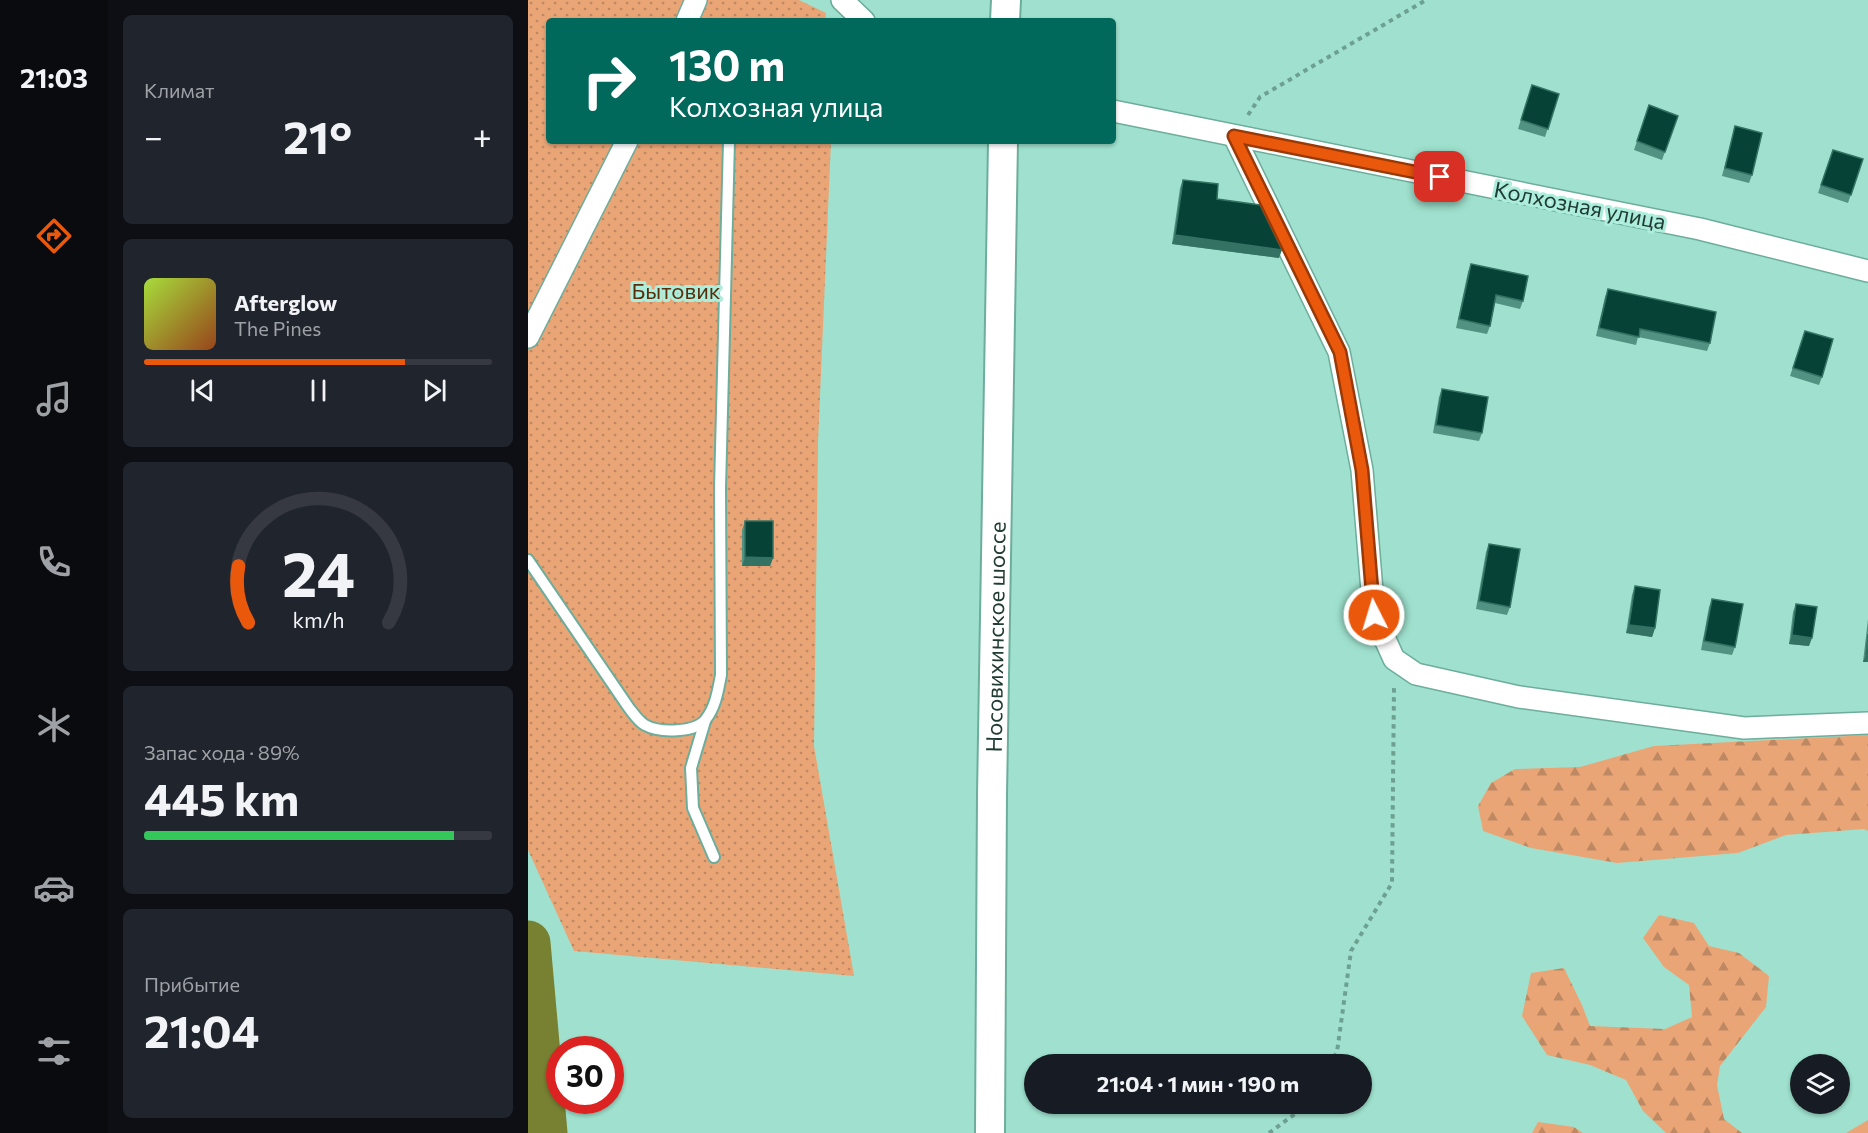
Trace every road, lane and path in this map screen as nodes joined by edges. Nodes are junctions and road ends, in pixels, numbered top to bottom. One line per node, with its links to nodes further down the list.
1 (842, 0): 4 (street)
2 (1006, 0): 5 (main road)
3 (1426, 0): 7 (path)
4 (861, 18)
5 (1005, 18)
6 (1116, 112): 7 (street, Колхозная улица)
7 (1234, 136): 11 (street, Колхозная улица); 14 (street)
8 (625, 144): 12 (street)
9 (729, 144): 15 (lane)
10 (1003, 144): 20 (main road, Носовихинское шоссе)
11 (1868, 270)
12 (528, 337)
13 (528, 560): 15 (lane)
14 (1394, 659): 16 (street); 18 (path)
15 (705, 721): 17 (lane)
16 (1868, 723)
17 (714, 857)
18 (1336, 1054)
19 (1295, 1114): 21 (path)
20 (990, 1133)
21 (1269, 1133)

